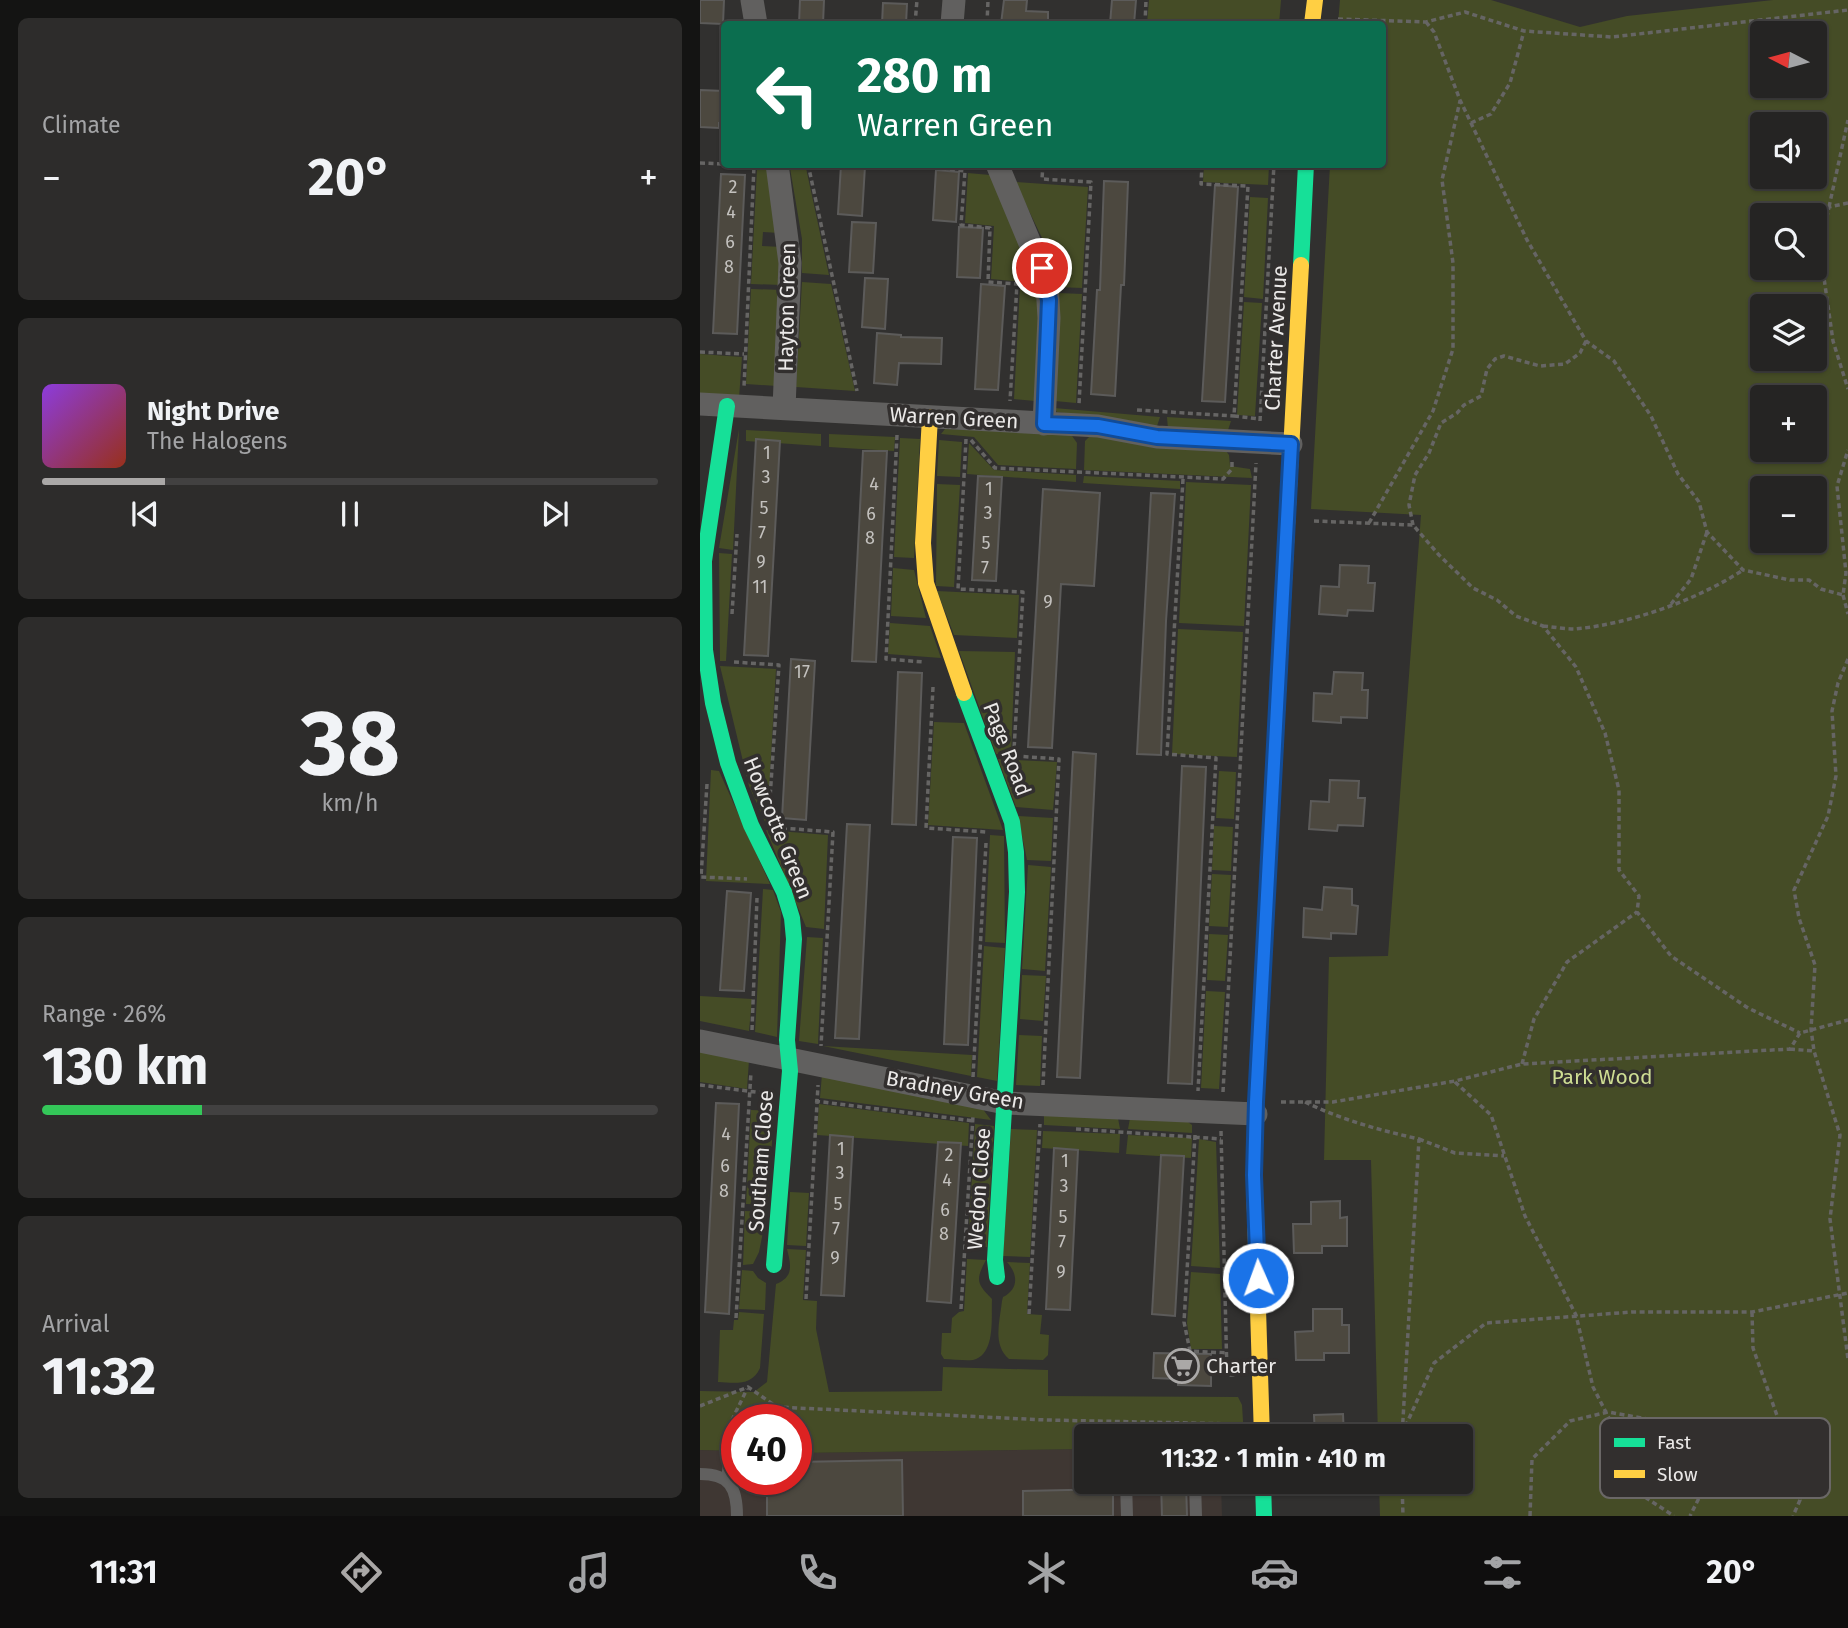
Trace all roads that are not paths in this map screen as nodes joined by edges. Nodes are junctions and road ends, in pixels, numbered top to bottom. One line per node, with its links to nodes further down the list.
1 (752, 0): 4 (street)
2 (954, 0): 5 (street)
3 (1315, 0): 6 (street)
4 (756, 21)
5 (952, 21)
6 (1312, 21)
7 (778, 168): 12 (street, Hayton Green)
8 (998, 168): 13 (street)
9 (1306, 168): 15 (street, Charter Avenue)
10 (700, 404): 11 (street, Warren Green)
11 (735, 406): 12 (street, Warren Green); 17 (street, Howcotte Green)
12 (784, 408): 14 (street, Warren Green)
13 (1044, 424): 14 (street, Warren Green); 15 (street, Warren Green)
14 (930, 427): 18 (street, Page Road)
15 (1291, 444): 19 (street, Charter Avenue)
16 (700, 1041): 17 (street, Bradney Green)
17 (788, 1050): 18 (street, Bradney Green); 20 (street, Southam Close)
18 (1005, 1103): 19 (street, Bradney Green); 21 (street, Wedon Close)
19 (1256, 1108): 22 (street, Charter Avenue)
20 (774, 1265)
21 (997, 1277)
22 (1262, 1424)
23 (700, 1474): 24 (lane)
24 (721, 1479)
25 (1126, 1494): 30 (lane)
26 (1195, 1494): 31 (lane)
27 (1263, 1494): 32 (street)
28 (735, 1495): 29 (lane)
29 (737, 1516)
30 (1127, 1516)
31 (1196, 1516)
32 (1264, 1516)

